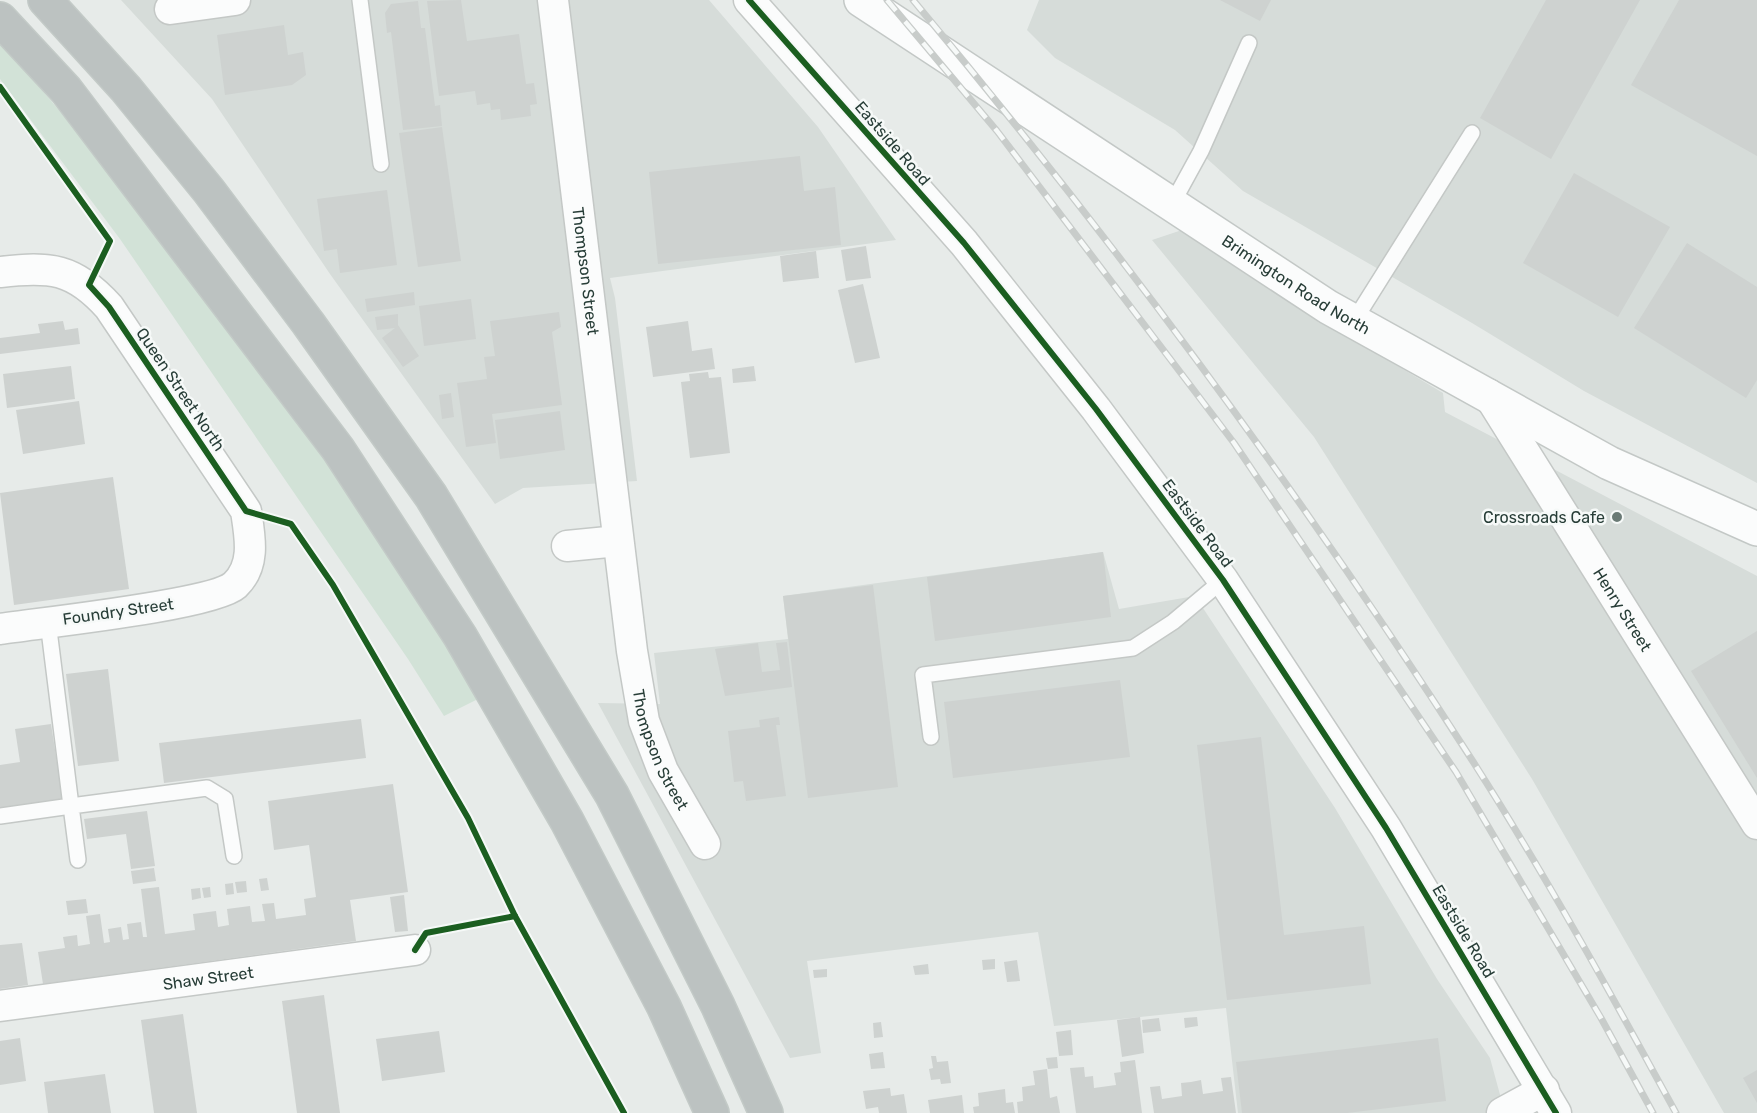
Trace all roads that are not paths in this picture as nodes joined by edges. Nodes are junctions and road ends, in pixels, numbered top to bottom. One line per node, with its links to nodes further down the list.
1 (45, 0): 34 (highway)
2 (235, 0): 7 (street)
3 (360, 0): 11 (lane)
4 (553, 0): 17 (street, Thompson Street)
5 (749, 0): 19 (street, Eastside Road)
6 (861, 0): 12 (main road, Brimington Road North)
7 (170, 9)
8 (0, 19): 33 (highway)
9 (1250, 43): 12 (lane)
10 (1472, 133): 14 (lane)
11 (381, 164)
12 (1172, 204): 14 (main road, Brimington Road North)
13 (0, 272): 20 (street, Queen Street North)
14 (1354, 321): 15 (main road, Brimington Road North)
15 (1488, 394): 16 (main road, Brimington Road North); 26 (street, Henry Street)
16 (1757, 528)
17 (618, 541): 18 (street); 27 (street, Thompson Street)
18 (567, 546)
19 (1223, 580): 23 (lane); 32 (street, Eastside Road)
20 (234, 586): 21 (street, Foundry Street)
21 (48, 622): 22 (street, Foundry Street); 24 (lane)
22 (0, 629)
23 (931, 737)
24 (71, 806): 25 (lane); 28 (lane); 29 (lane)
25 (0, 816)
26 (1757, 824)
27 (705, 844)
28 (234, 856)
29 (78, 860)
30 (415, 950): 31 (street, Shaw Street)
31 (0, 1006)
32 (1550, 1102): 35 (street)
33 (712, 1113)
34 (766, 1113)
35 (1502, 1113)

